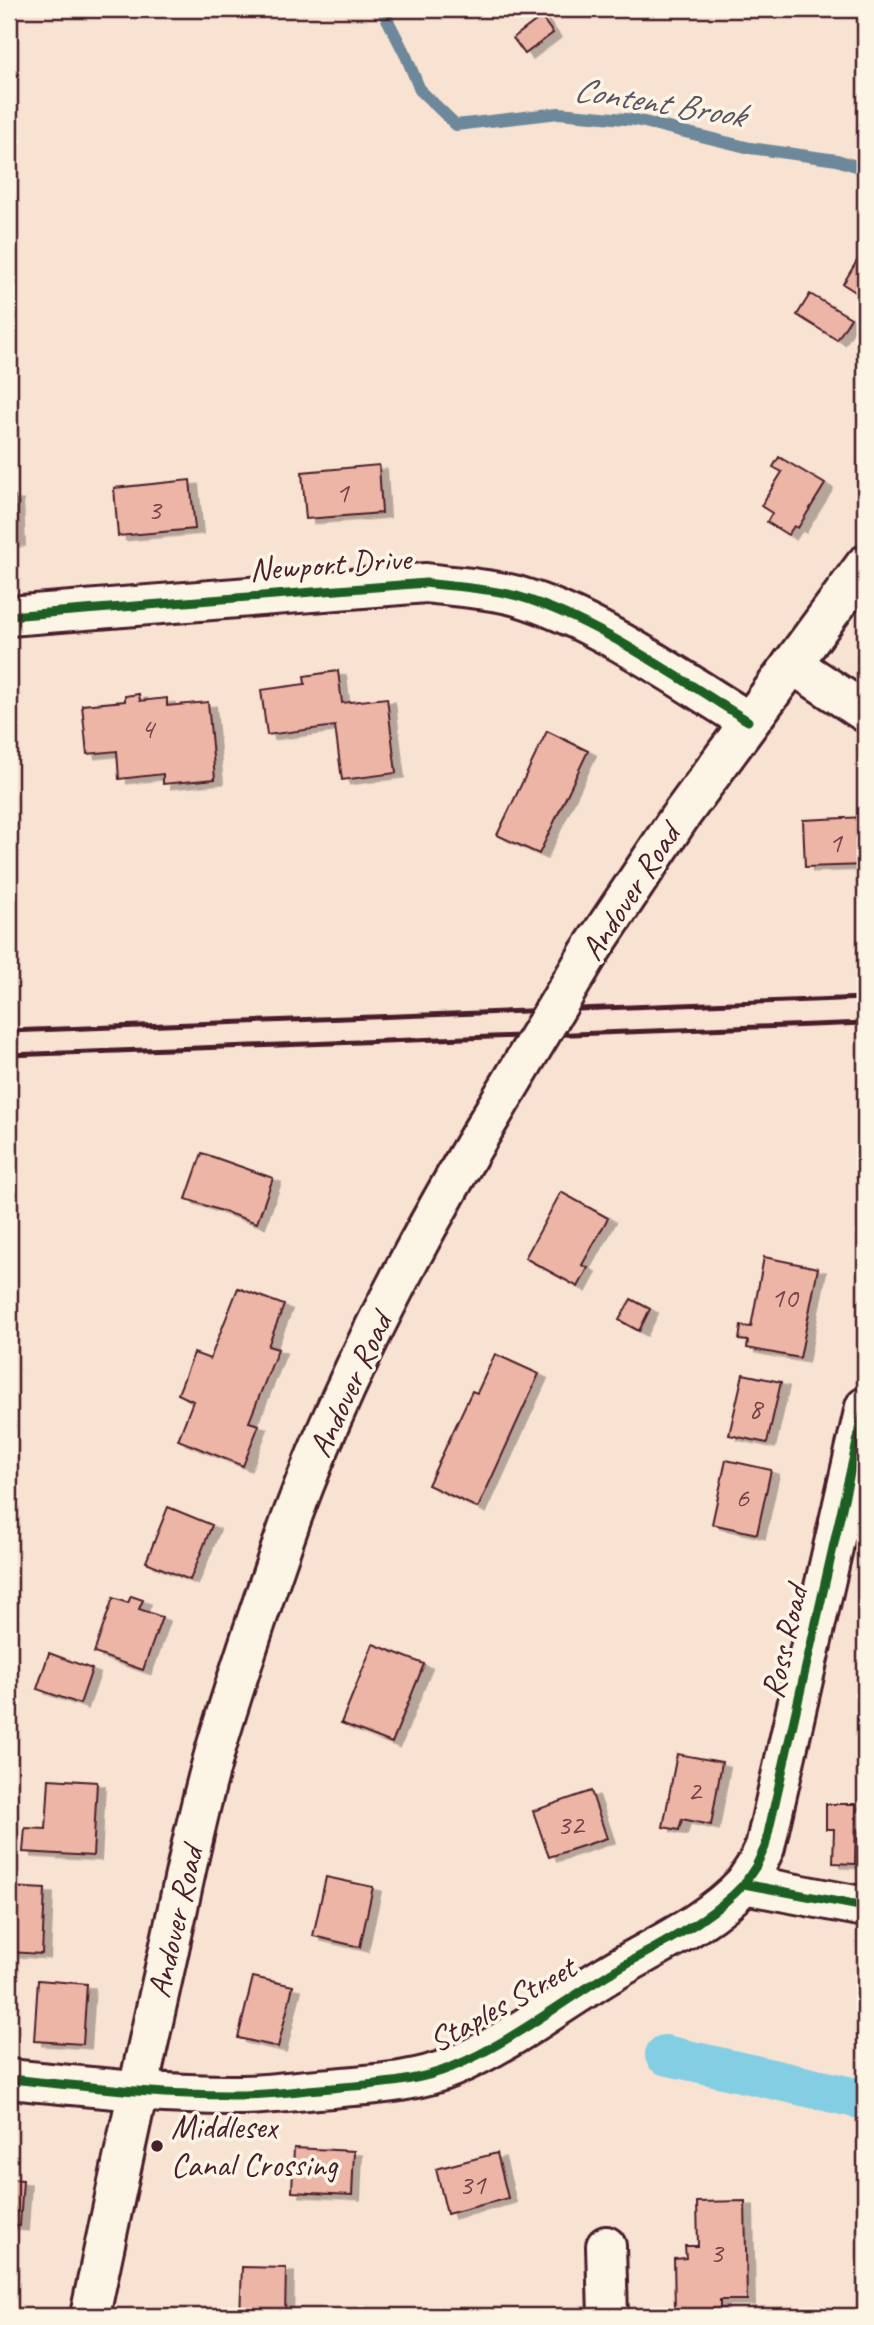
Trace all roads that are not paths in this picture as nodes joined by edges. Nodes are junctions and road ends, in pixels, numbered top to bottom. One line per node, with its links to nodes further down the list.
1 (865, 565): 3 (street, Andover Road)
2 (9, 617): 5 (street, Newport Drive)
3 (792, 664): 4 (street); 5 (street, Andover Road)
4 (865, 712)
5 (748, 722): 10 (street, Andover Road, bridge)
6 (865, 1407): 7 (street, Ross Road)
7 (744, 1884): 8 (street); 10 (street, Staples Street)
8 (865, 1907)
9 (9, 2079): 10 (street, Staples Street)
10 (136, 2091): 12 (street, Andover Road)
11 (606, 2246): 13 (street)
12 (90, 2316)
13 (608, 2316)

